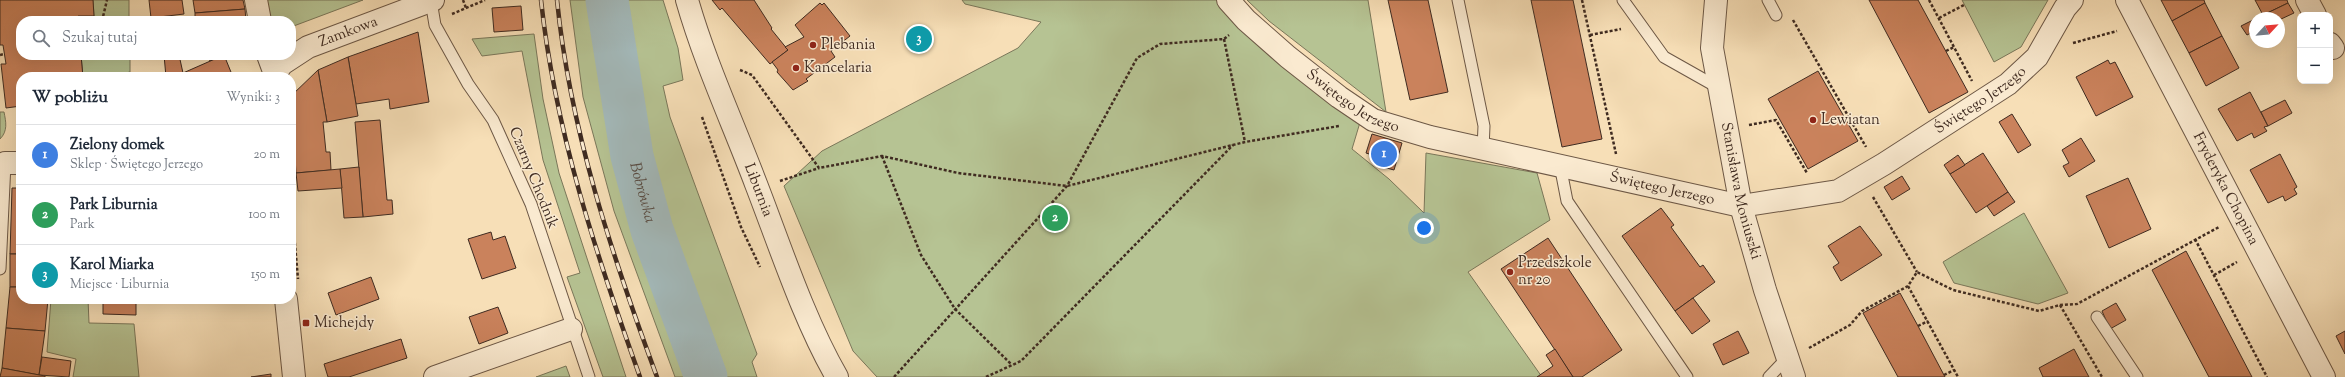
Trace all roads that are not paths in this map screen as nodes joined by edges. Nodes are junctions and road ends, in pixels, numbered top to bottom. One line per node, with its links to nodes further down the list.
1 (256, 0): 14 (street)
2 (432, 0): 15 (street, Zamkowa); 26 (lane, Czarny Chodnik)
3 (687, 0): 31 (street, Liburnia)
4 (1228, 0): 19 (street, Świętego Jerzego)
5 (1458, 0): 19 (lane)
6 (1623, 0): 18 (lane)
7 (1716, 0): 18 (street, Stanisława Moniuszki)
8 (1768, 0): 13 (lane)
9 (2072, 0): 22 (street, Świętego Jerzego)
10 (2127, 0): 35 (street, Fryderyka Chopina)
11 (2307, 0): 12 (street)
12 (2313, 12)
13 (1776, 15)
14 (259, 16)
15 (296, 55)
16 (288, 60): 17 (street, Zamkowa)
17 (272, 69)
18 (1719, 88): 22 (street, Stanisława Moniuszki)
19 (1483, 148): 21 (street, Świętego Jerzego)
20 (9, 163): 23 (lane)
21 (1560, 165): 22 (street, Świętego Jerzego); 32 (lane)
22 (1741, 206): 27 (street, Stanisława Moniuszki)
23 (0, 269)
24 (287, 304): 28 (street)
25 (2097, 317): 34 (lane)
26 (571, 329): 29 (street); 30 (lane, Czarny Chodnik)
27 (1790, 367): 33 (lane)
28 (294, 377)
29 (435, 377)
30 (589, 377)
31 (837, 377)
32 (1687, 377)
33 (1769, 377)
34 (2137, 377)
35 (2324, 377)

